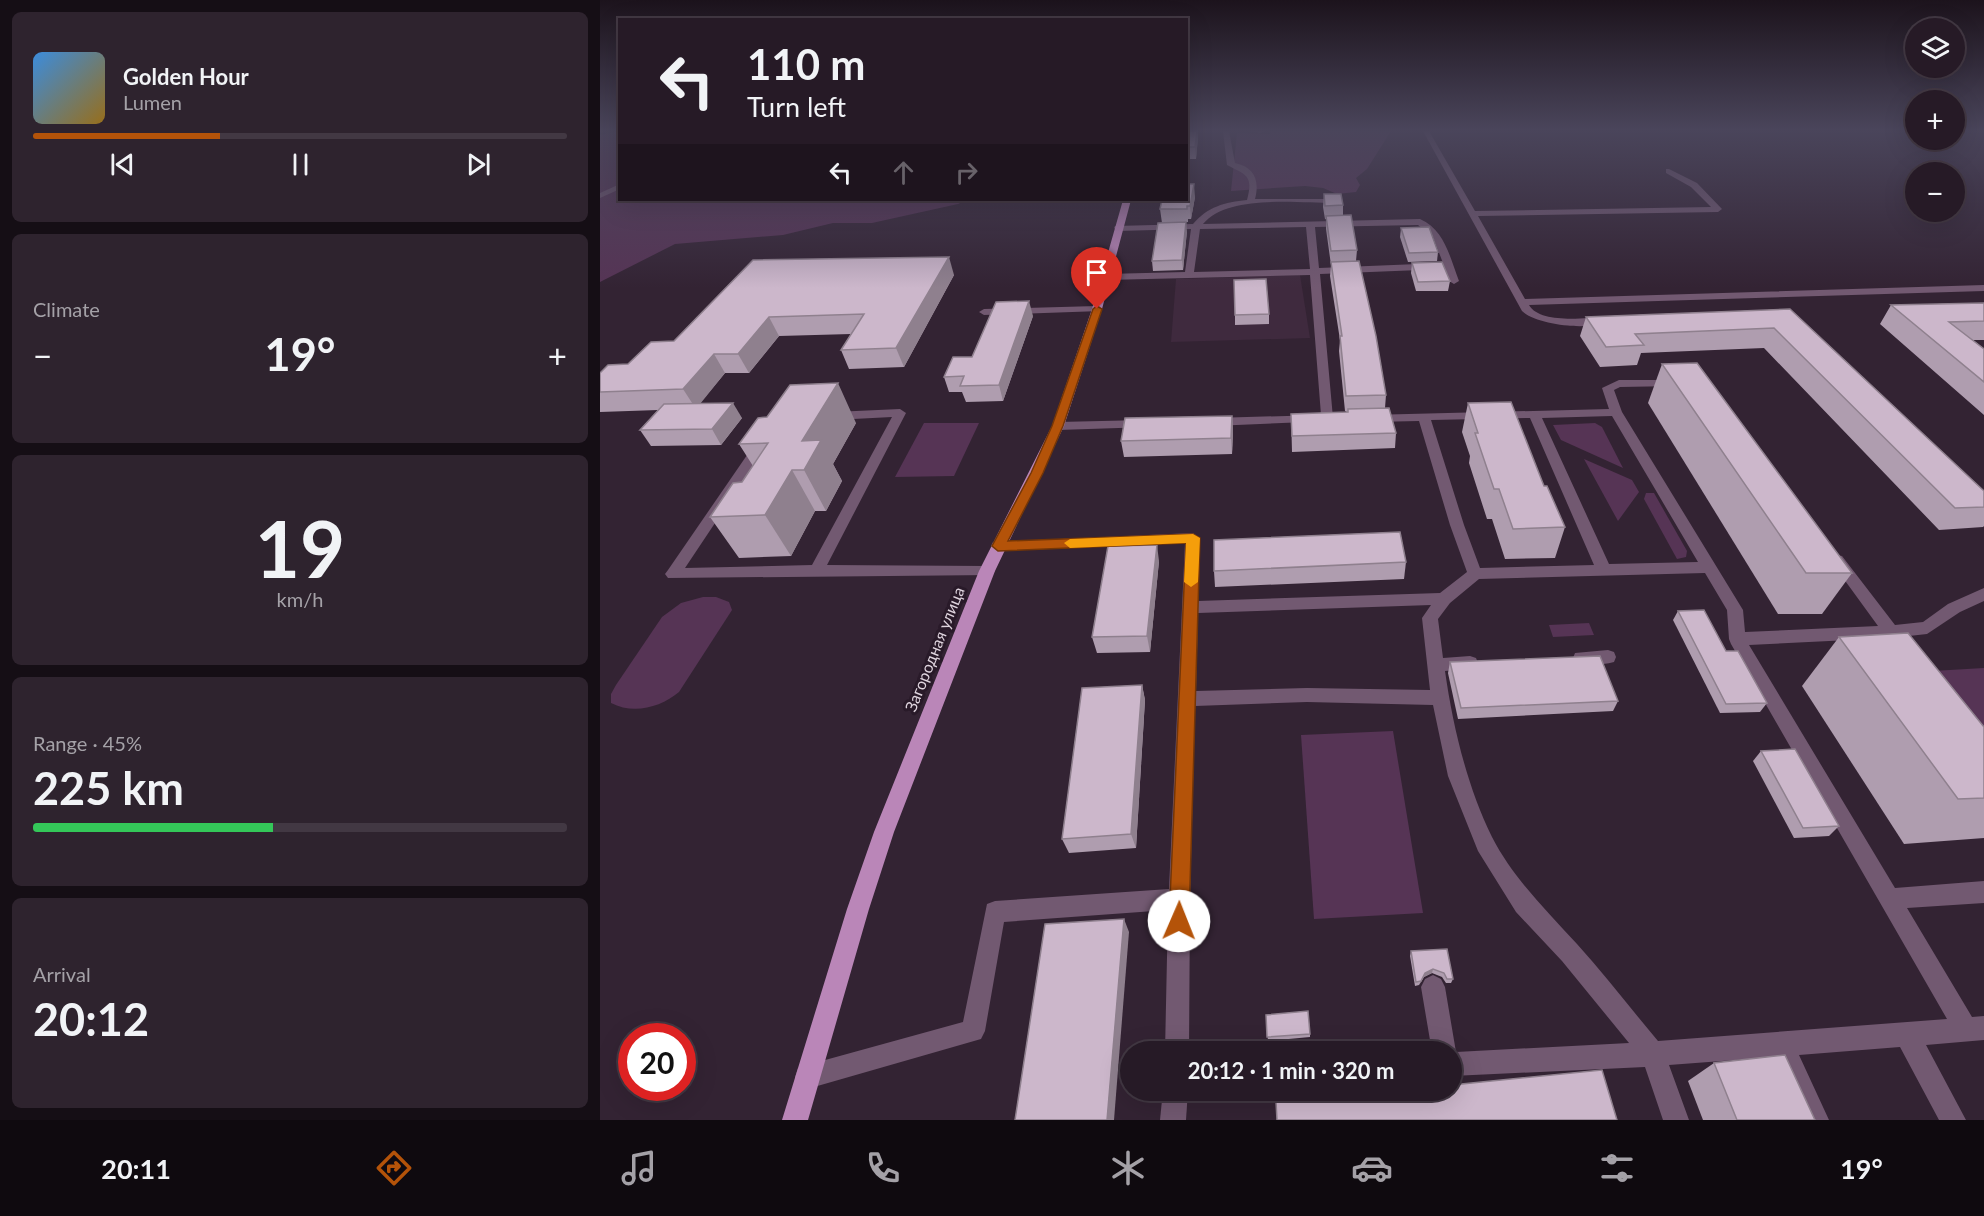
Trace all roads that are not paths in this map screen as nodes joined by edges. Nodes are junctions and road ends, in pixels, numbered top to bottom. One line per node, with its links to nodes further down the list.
1 (1255, 183): 8 (lane)
2 (1455, 183): 9 (lane)
3 (1691, 183): 9 (lane)
4 (618, 187): 5 (lane)
5 (600, 196)
6 (1127, 201): 12 (main road, Загородная улица)
7 (1334, 201): 8 (lane)
8 (1251, 202): 11 (lane)
9 (1472, 213): 19 (lane)
10 (1310, 224): 11 (lane); 13 (lane); 14 (lane)
11 (1196, 226): 12 (lane); 15 (lane)
12 (1118, 228): 16 (main road, Загородная улица)
13 (1449, 266): 14 (lane); 17 (lane)
14 (1315, 272): 15 (lane); 29 (lane)
15 (1190, 276): 16 (lane)
16 (1106, 277): 20 (main road, Загородная улица)
17 (1454, 281)
18 (1984, 288): 19 (lane)
19 (1522, 302): 22 (lane)
20 (1097, 309): 21 (lane); 31 (main road, Загородная улица)
21 (984, 312)
22 (1620, 319)
23 (1687, 383): 24 (lane)
24 (1616, 412): 25 (lane); 35 (lane)
25 (1534, 414): 27 (lane); 37 (lane)
26 (816, 416): 36 (lane)
27 (1424, 416): 28 (lane); 39 (lane)
28 (1359, 418)
29 (1200, 422)
30 (1154, 424): 31 (lane)
31 (1058, 426): 33 (main road, Загородная улица)
32 (767, 437): 36 (lane)
33 (998, 546): 38 (main road, Загородная улица); 42 (lane)
34 (1828, 548): 43 (lane)
35 (1709, 567): 37 (lane); 44 (lane)
36 (817, 570): 38 (lane)
37 (1604, 570): 39 (lane)
38 (987, 571): 62 (main road, Загородная улица)
39 (1475, 574): 41 (lane)
40 (1984, 594): 43 (lane)
41 (1444, 599): 42 (lane); 48 (lane)
42 (1190, 607): 50 (lane)
43 (1891, 632): 44 (lane)
44 (1737, 639): 53 (lane)
45 (1608, 657): 46 (lane)
46 (1565, 659)
47 (1489, 662): 48 (lane)
48 (1437, 665): 49 (lane)
49 (1440, 698): 50 (lane); 60 (lane)
50 (1188, 699): 52 (lane)
51 (1984, 892): 53 (lane)
52 (1179, 899): 57 (lane); 62 (lane)
53 (1889, 899): 55 (lane)
54 (1433, 987): 58 (lane)
55 (1975, 1029): 56 (lane)
56 (1906, 1033): 59 (lane); 68 (lane)
57 (1178, 1041)
58 (1442, 1041)
59 (1782, 1044): 60 (lane); 67 (lane)
60 (1653, 1054): 61 (lane); 66 (lane)
61 (1462, 1064)
62 (807, 1077): 64 (main road, Загородная улица)
63 (1175, 1101): 65 (lane)
64 (795, 1120)
65 (1173, 1120)
66 (1676, 1120)
67 (1816, 1120)
68 (1953, 1120)

